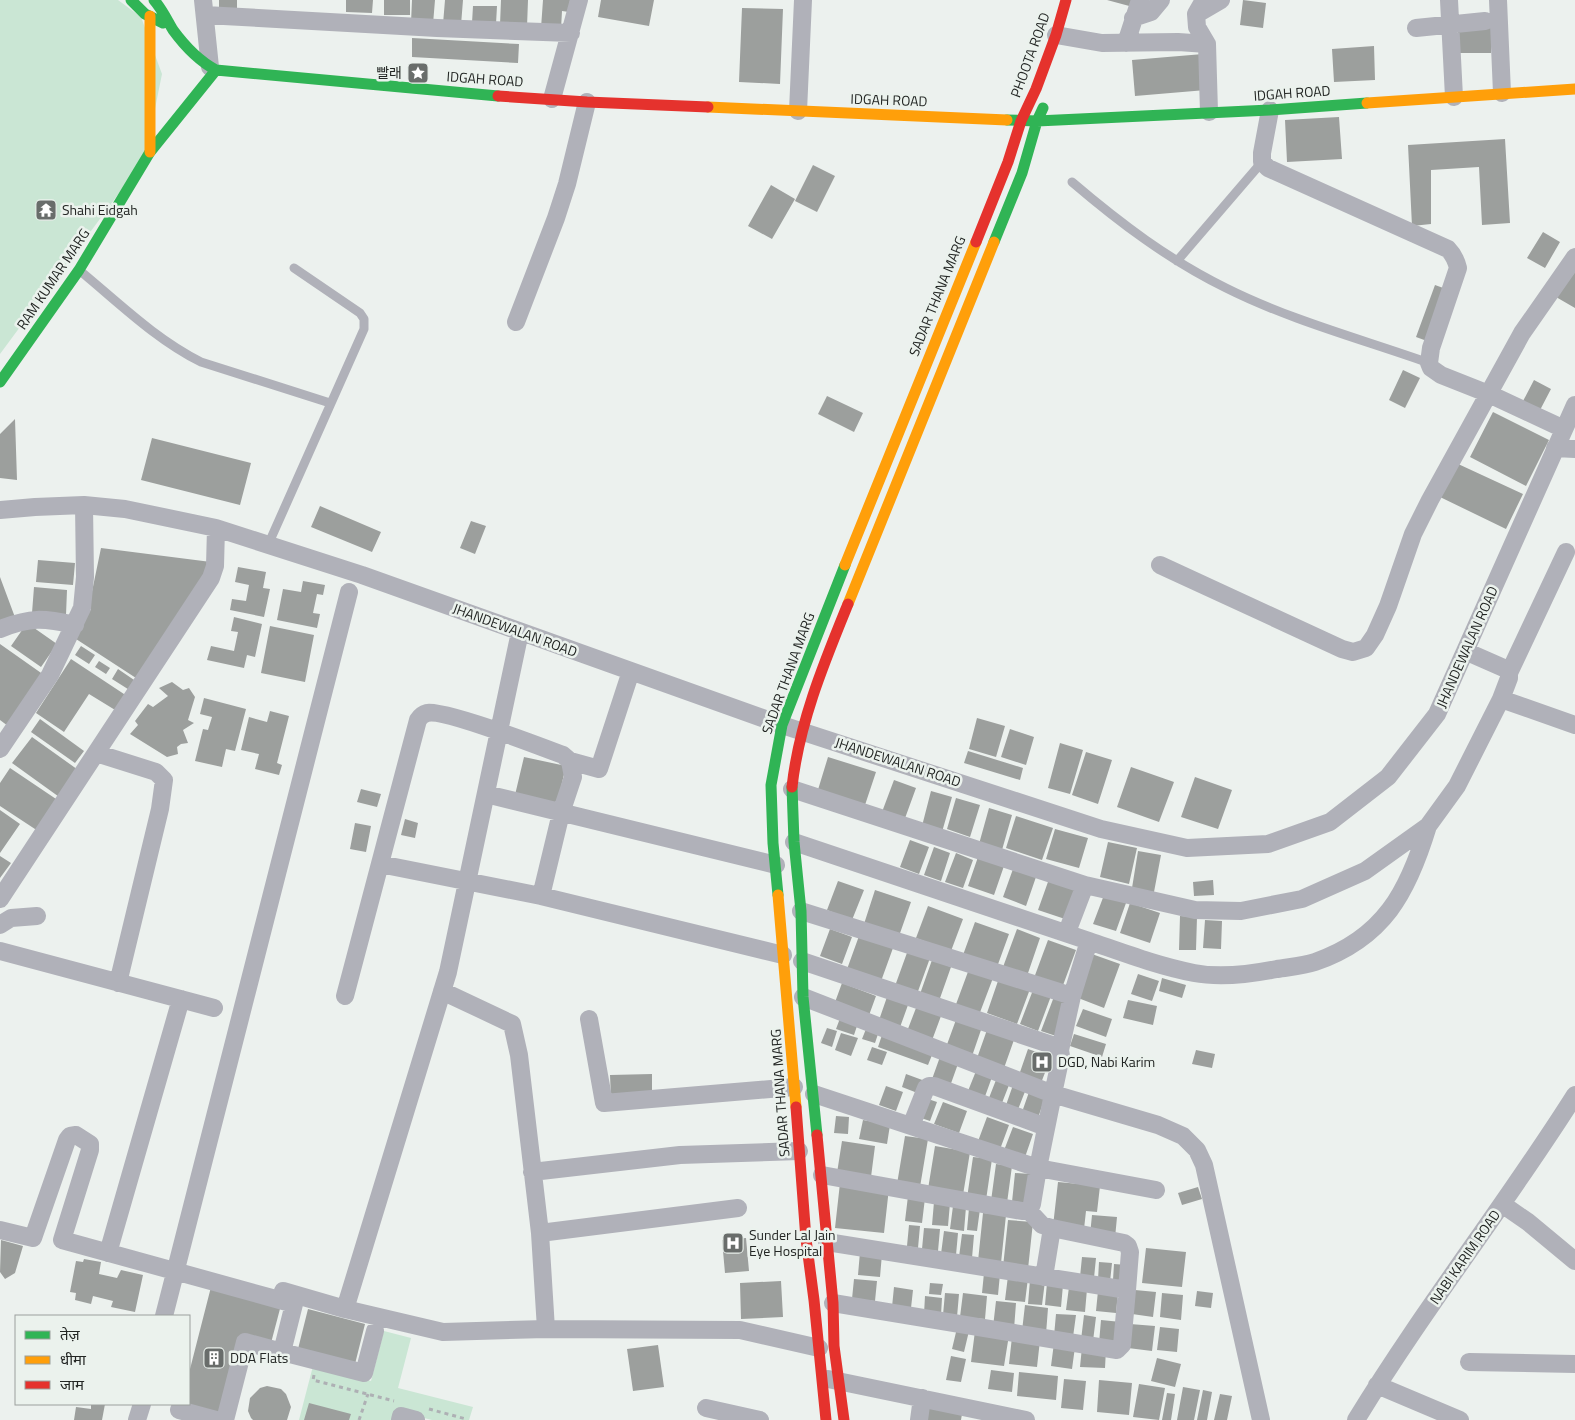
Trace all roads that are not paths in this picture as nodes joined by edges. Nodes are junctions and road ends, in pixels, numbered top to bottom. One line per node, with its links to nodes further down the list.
1 (131, 0): 13 (street)
2 (154, 0): 17 (street)
3 (579, 0): 19 (street)
4 (803, 0): 31 (street)
5 (1066, 0): 20 (street, PHOOTA ROAD)
6 (1140, 0): 14 (street)
7 (1160, 0): 14 (street)
8 (1221, 0): 12 (street)
9 (1449, 0): 16 (street)
10 (1498, 0): 25 (street)
11 (204, 7): 19 (street); 23 (street)
12 (1200, 7): 22 (street)
13 (150, 16): 17 (street); 35 (street)
14 (1133, 18): 21 (street)
15 (1485, 21): 16 (street)
16 (1450, 26): 18 (street); 27 (street)
17 (171, 27): 23 (street)
18 (1416, 28)
19 (570, 33): 28 (street)
20 (1066, 37): 21 (street); 33 (street, PHOOTA ROAD)
21 (1126, 43): 22 (street)
22 (1207, 44): 32 (street)
23 (210, 67): 28 (street, IDGAH ROAD); 35 (street, RAM KUMAR MARG)
24 (1575, 89): 25 (street, IDGAH ROAD)
25 (1502, 93): 27 (street, IDGAH ROAD)
26 (1049, 96): 34 (street)
27 (1454, 97): 30 (street, IDGAH ROAD)
28 (552, 99): 29 (street, IDGAH ROAD)
29 (587, 102): 31 (street, IDGAH ROAD); 42 (street)
30 (1270, 110): 32 (street, IDGAH ROAD); 36 (street)
31 (798, 111): 33 (street, IDGAH ROAD)
32 (1209, 112): 34 (street, IDGAH ROAD)
33 (1020, 121): 34 (street, IDGAH ROAD); 65 (street, SADAR THANA MARG)
34 (1037, 121): 67 (street, SADAR THANA MARG)
35 (150, 152): 41 (street, RAM KUMAR MARG)
36 (1262, 162): 39 (lane); 43 (street)
37 (1072, 182): 39 (lane)
38 (1575, 257): 45 (street)
39 (1177, 261): 43 (lane)
40 (294, 268): 46 (lane)
41 (79, 270): 44 (street, RAM KUMAR MARG); 46 (lane)
42 (516, 322)
43 (1429, 363): 45 (street)
44 (0, 382)
45 (1489, 394): 48 (street); 56 (street)
46 (330, 403): 54 (lane)
47 (1575, 405): 48 (street, JHANDEWALAN ROAD)
48 (1564, 429): 49 (street, JHANDEWALAN ROAD)
49 (1555, 448): 50 (street); 61 (street, JHANDEWALAN ROAD)
50 (1575, 449)
51 (84, 506): 52 (street, JHANDEWALAN ROAD); 53 (street, JHANDEWALAN ROAD); 58 (street)
52 (0, 510)
53 (216, 528): 54 (street, JHANDEWALAN ROAD); 70 (street)
54 (268, 545): 60 (street, JHANDEWALAN ROAD)
55 (1566, 552): 63 (street)
56 (1160, 565)
57 (349, 592): 120 (street)
58 (75, 625): 59 (street); 69 (street)
59 (0, 629)
60 (520, 632): 62 (street, JHANDEWALAN ROAD); 68 (street)
61 (1465, 651): 63 (street); 67 (street, JHANDEWALAN ROAD)
62 (631, 671): 65 (street, JHANDEWALAN ROAD); 71 (street)
63 (1509, 673): 64 (street)
64 (1501, 699): 66 (street); 75 (street)
65 (782, 724): 67 (street, JHANDEWALAN ROAD); 78 (street, SADAR THANA MARG)
66 (1575, 726)
67 (802, 730): 72 (street, SADAR THANA MARG)
68 (499, 732): 71 (street); 73 (street); 77 (street)
69 (0, 749)
70 (96, 753): 82 (street); 91 (street)
71 (570, 761): 74 (street)
72 (792, 789): 76 (street, SADAR THANA MARG); 80 (street)
73 (486, 794): 74 (street); 79 (street)
74 (561, 813): 78 (street); 81 (street)
75 (1428, 826): 80 (street); 87 (street)
76 (794, 842): 83 (street, SADAR THANA MARG); 86 (street)
77 (380, 864): 79 (street); 93 (street)
78 (776, 865): 89 (street, SADAR THANA MARG)
79 (467, 881): 81 (street); 92 (street)
80 (1085, 885): 86 (street)
81 (541, 896): 89 (street)
82 (0, 899)
83 (801, 911): 90 (street, SADAR THANA MARG); 94 (street)
84 (36, 916): 85 (street)
85 (0, 925)
86 (1067, 932): 87 (street)
87 (1089, 941): 94 (street)
88 (0, 951): 91 (street)
89 (783, 955): 100 (street, SADAR THANA MARG)
90 (802, 961): 95 (street, SADAR THANA MARG); 99 (street)
91 (118, 982): 96 (street)
92 (442, 991): 108 (street); 125 (street)
93 (345, 996)
94 (1072, 996): 99 (street)
95 (803, 998): 101 (street, SADAR THANA MARG); 102 (street)
96 (181, 999): 97 (street); 118 (street)
97 (214, 1008)
98 (589, 1020): 100 (street)
99 (1060, 1050): 102 (street)
100 (794, 1087): 106 (street, SADAR THANA MARG)
101 (814, 1094): 104 (street); 109 (street, SADAR THANA MARG)
102 (1053, 1094): 105 (street); 149 (street)
103 (1575, 1095): 111 (street, NABI KARIM ROAD)
104 (911, 1126): 105 (street); 107 (street)
105 (1046, 1127): 107 (street)
106 (799, 1151): 108 (street); 129 (street, SADAR THANA MARG)
107 (1038, 1168): 110 (street); 113 (street)
108 (532, 1172): 116 (street)
109 (822, 1176): 113 (street); 117 (street, SADAR THANA MARG)
110 (1156, 1190)
111 (1502, 1204): 119 (street); 134 (street, NABI KARIM ROAD)
112 (738, 1208): 116 (street)
113 (1029, 1210): 114 (street)
114 (1052, 1228): 121 (street); 123 (street)
115 (0, 1230): 118 (street)
116 (540, 1233): 127 (street)
117 (827, 1242): 121 (street); 124 (street, SADAR THANA MARG)
118 (108, 1253): 120 (street)
119 (1575, 1261)
120 (175, 1272): 126 (street); 130 (street)
121 (1044, 1277): 123 (street)
122 (240, 1279): 125 (street)
123 (1127, 1290): 124 (street)
124 (833, 1303): 133 (street, SADAR THANA MARG)
125 (345, 1309): 127 (street)
126 (164, 1315)
127 (546, 1329): 129 (street)
128 (375, 1331): 130 (street)
129 (819, 1348): 133 (street, SADAR THANA MARG)
130 (282, 1352): 142 (street)
131 (1469, 1362): 132 (street)
132 (1575, 1364)
133 (829, 1379): 135 (street); 145 (street, SADAR THANA MARG); 146 (street, SADAR THANA MARG)
134 (1377, 1385): 150 (street, NABI KARIM ROAD); 151 (street)
135 (922, 1398): 147 (street); 148 (street)
136 (142, 1405): 140 (street)
137 (706, 1408): 144 (street)
138 (179, 1410): 141 (street)
139 (419, 1414): 143 (street)
140 (138, 1420)
141 (216, 1420)
142 (225, 1420)
143 (400, 1420)
144 (760, 1420)
145 (826, 1420)
146 (844, 1420)
147 (920, 1420)
148 (1026, 1420)
149 (1261, 1420)
150 (1356, 1420)
151 (1460, 1420)

